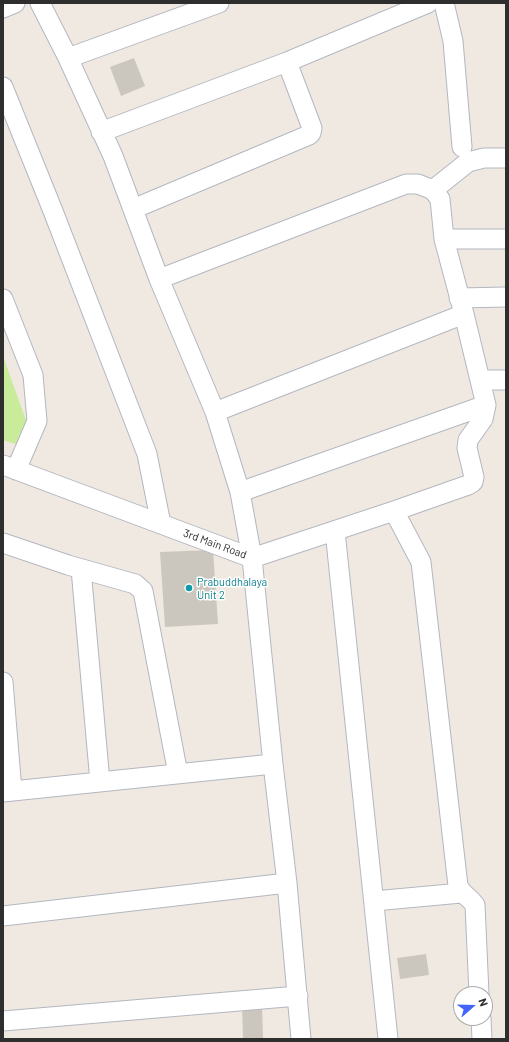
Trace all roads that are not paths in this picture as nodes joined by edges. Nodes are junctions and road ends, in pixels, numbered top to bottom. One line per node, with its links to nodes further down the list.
1 (15, 3): 6 (street)
2 (40, 3): 7 (street)
3 (219, 3): 7 (street)
4 (428, 3): 8 (street)
5 (444, 3): 11 (street)
6 (3, 8)
7 (68, 58): 10 (street)
8 (287, 62): 10 (street); 14 (street)
9 (3, 87): 28 (street)
10 (101, 132): 14 (street)
11 (462, 147)
12 (506, 158): 13 (street)
13 (433, 190): 15 (street); 17 (street)
14 (133, 209): 17 (street)
15 (444, 239): 16 (street); 20 (street)
16 (506, 239)
17 (159, 279): 24 (street)
18 (506, 298): 20 (street)
19 (3, 299): 25 (street)
20 (461, 306): 21 (street); 24 (street)
21 (480, 380): 22 (street); 23 (street)
22 (506, 380)
23 (486, 405): 26 (street); 27 (street, 3rd Main Road)
24 (216, 412): 26 (street)
25 (10, 468): 28 (street, 3rd Main Road)
26 (240, 492): 31 (street)
27 (394, 511): 29 (street, 3rd Main Road); 39 (street)
28 (161, 524): 31 (street, 3rd Main Road)
29 (335, 531): 31 (street, 3rd Main Road); 40 (street)
30 (3, 543): 32 (street)
31 (252, 558): 34 (street)
32 (81, 569): 35 (street); 36 (street)
33 (3, 682): 37 (street)
34 (273, 764): 35 (street); 38 (street)
35 (178, 774): 36 (street)
36 (100, 782): 37 (street)
37 (8, 791)
38 (287, 883): 41 (street); 43 (street)
39 (462, 893): 40 (street); 42 (street)
40 (374, 901): 47 (street)
41 (3, 916)
42 (479, 986)
43 (298, 996): 44 (street); 46 (street)
44 (3, 1021)
45 (481, 1026): 48 (street)
46 (302, 1039)
47 (388, 1039)
48 (482, 1039)

